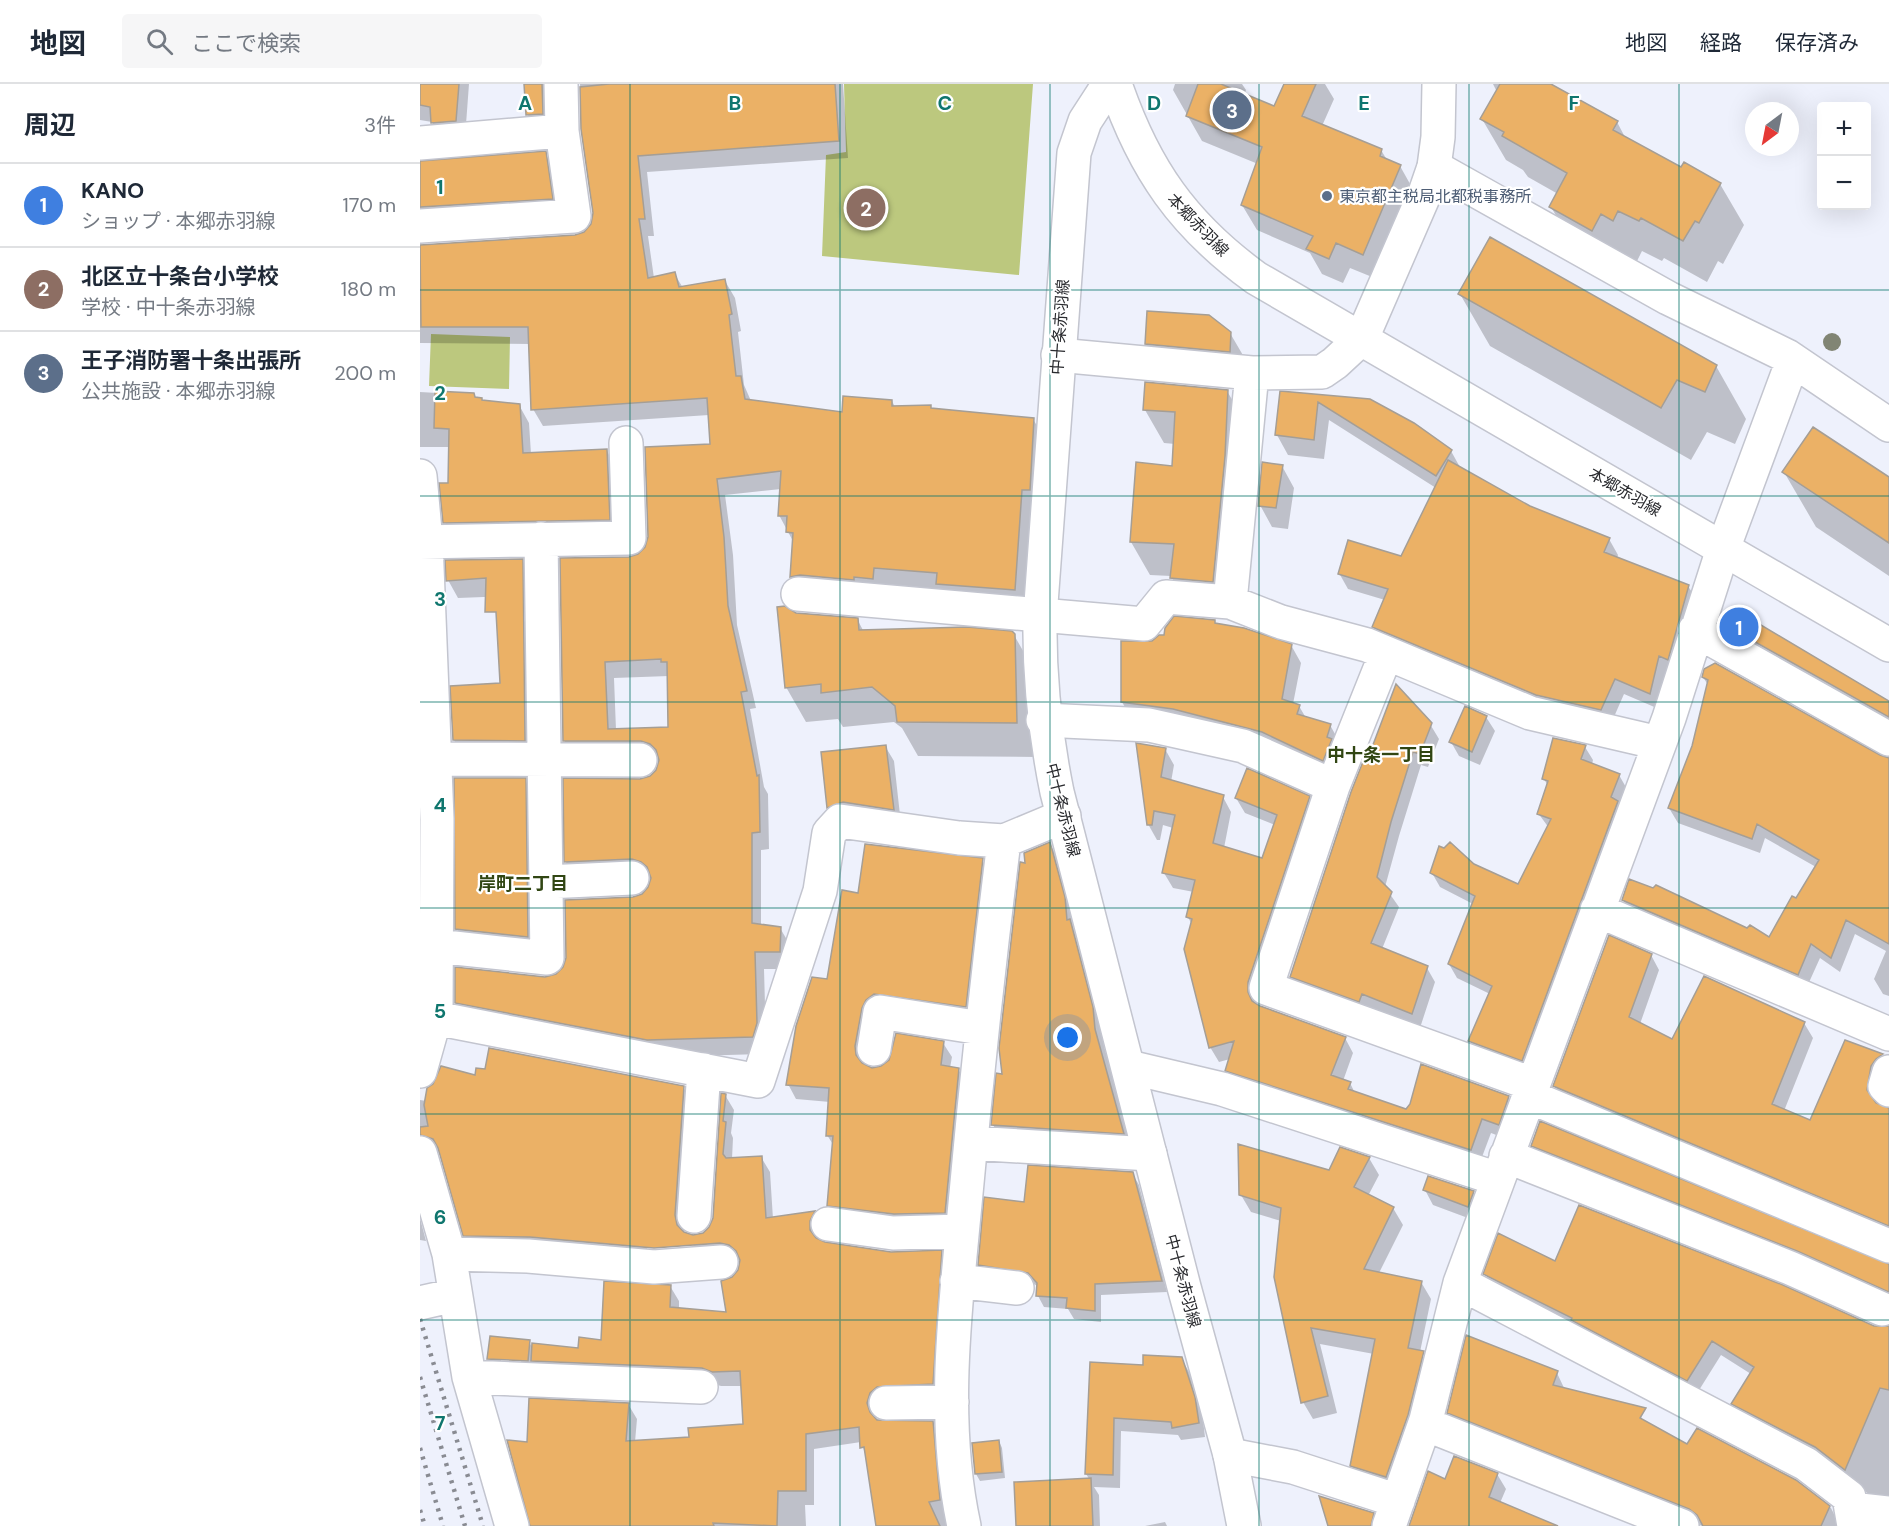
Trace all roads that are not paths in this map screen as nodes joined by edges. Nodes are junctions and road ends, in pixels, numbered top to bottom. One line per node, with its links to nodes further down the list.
1 (561, 84): 5 (street)
2 (1109, 84): 10 (street, 中十条赤羽線)
3 (1115, 84): 9 (street, 本郷赤羽線)
4 (1439, 84): 7 (street)
5 (562, 131): 6 (street); 8 (street)
6 (420, 143)
7 (1434, 167): 9 (street); 11 (street)
8 (420, 226)
9 (1362, 338): 12 (street); 18 (street, 本郷赤羽線)
10 (1058, 355): 12 (street); 21 (street, 中十条赤羽線)
11 (1793, 360): 13 (street); 18 (street)
12 (1252, 373): 20 (street)
13 (1889, 425)
14 (626, 443): 16 (street)
15 (420, 476): 17 (street)
16 (541, 539): 17 (street); 30 (street)
17 (423, 542): 25 (street)
18 (1723, 549): 22 (street); 23 (street, 本郷赤羽線)
19 (798, 594): 21 (street)
20 (1230, 602): 21 (street); 24 (street)
21 (1040, 617): 26 (street, 中十条赤羽線)
22 (1695, 630): 27 (street); 28 (street)
23 (1889, 645)
24 (1386, 654): 28 (street); 32 (street)
25 (427, 708): 29 (street)
26 (1043, 720): 32 (street); 33 (street, 中十条赤羽線)
27 (1889, 739)
28 (1659, 743): 38 (street)
29 (436, 759): 30 (street); 34 (street)
30 (544, 759): 31 (street); 37 (street)
31 (640, 760)
32 (1333, 786): 48 (street)
33 (1064, 816): 35 (street); 44 (street, 中十条赤羽線)
34 (428, 818): 39 (street)
35 (1004, 841): 41 (street); 45 (street)
36 (632, 878): 37 (street)
37 (546, 882): 39 (street)
38 (1597, 910): 42 (street); 48 (street)
39 (436, 946): 40 (street)
40 (435, 1018): 45 (street); 46 (street)
41 (981, 1028): 43 (street); 50 (street)
42 (1889, 1034)
43 (874, 1049)
44 (1129, 1067): 52 (street, 中十条赤羽線); 53 (street)
45 (704, 1070): 54 (street)
46 (420, 1071)
47 (1889, 1072): 49 (street)
48 (1530, 1090): 53 (street); 57 (street)
49 (1889, 1090)
50 (971, 1143): 52 (street); 56 (street)
51 (420, 1153): 58 (street)
52 (1150, 1154): 71 (street, 中十条赤羽線)
53 (1502, 1167): 61 (street); 65 (street)
54 (694, 1216)
55 (828, 1224): 56 (street)
56 (962, 1231): 60 (street)
57 (1889, 1246)
58 (449, 1254): 59 (street); 63 (street)
59 (721, 1262)
60 (957, 1281): 62 (street); 68 (street)
61 (1460, 1283): 70 (street); 74 (street)
62 (1017, 1288)
63 (455, 1295): 64 (street); 66 (street)
64 (420, 1303)
65 (1882, 1309)
66 (469, 1377): 67 (street); 75 (street)
67 (701, 1387)
68 (952, 1402): 69 (street); 76 (street)
69 (886, 1403)
70 (1425, 1424): 73 (street); 78 (street)
71 (1230, 1455): 73 (street); 77 (street, 中十条赤羽線)
72 (1889, 1513): 74 (street)
73 (1393, 1514)
74 (1852, 1518)
75 (512, 1526)
76 (964, 1526)
77 (1244, 1526)
78 (1682, 1526)

